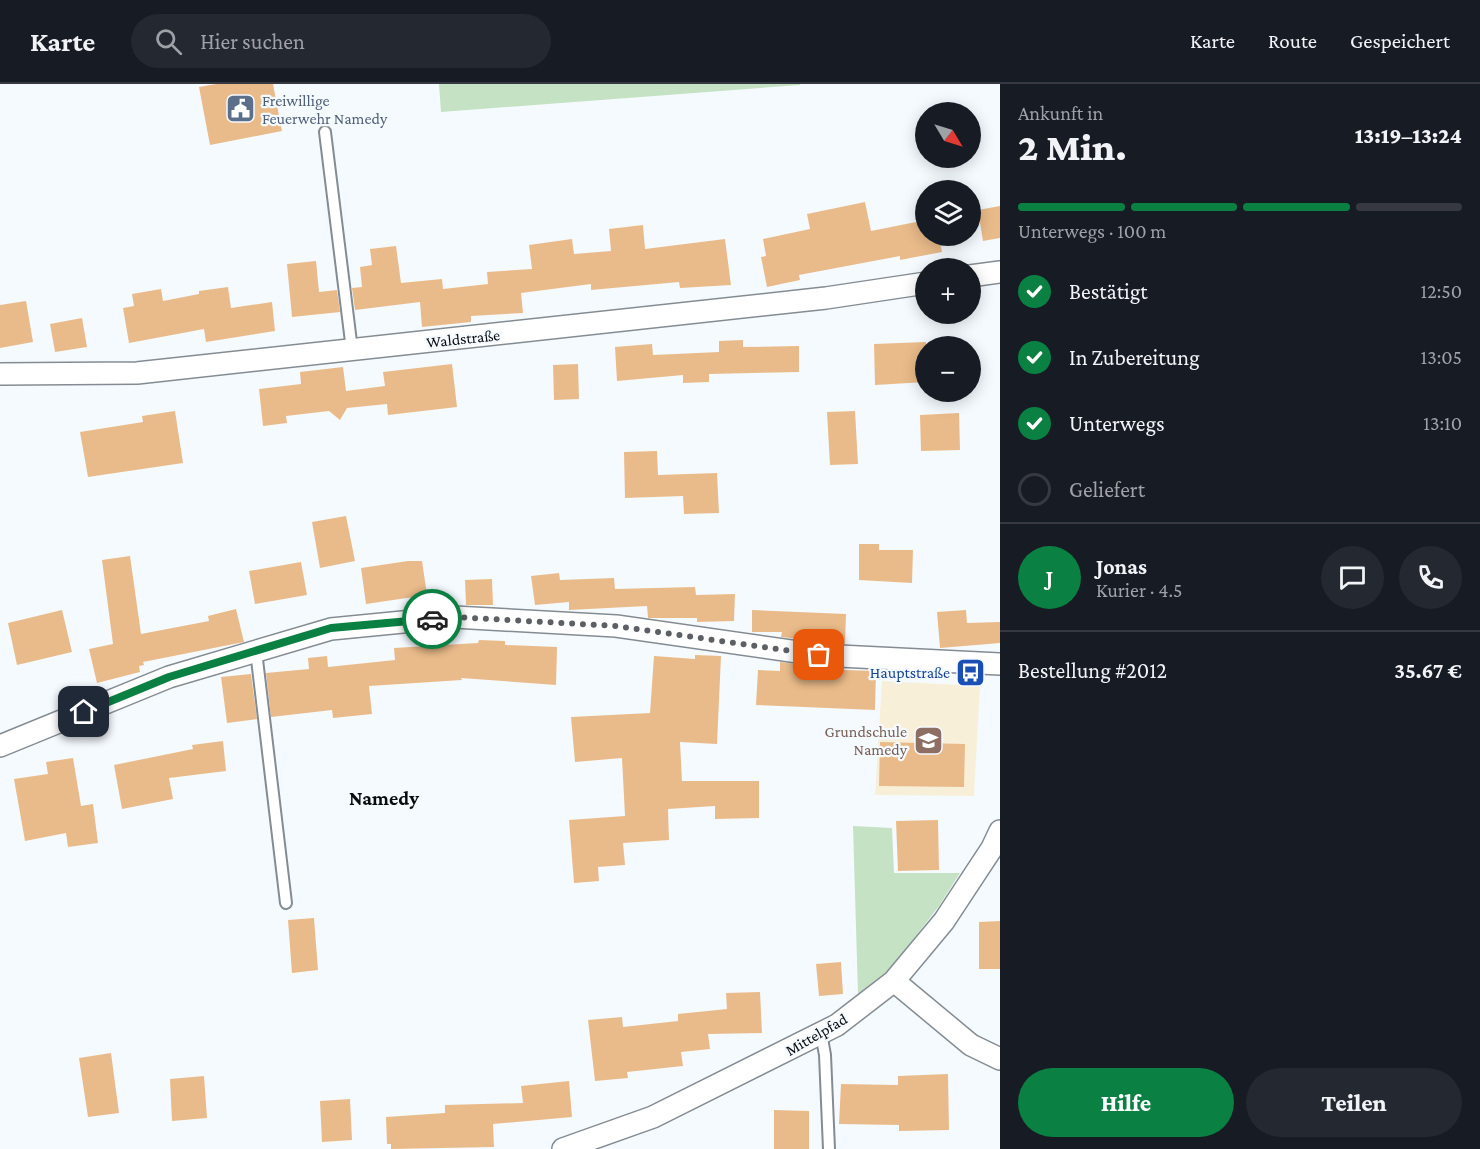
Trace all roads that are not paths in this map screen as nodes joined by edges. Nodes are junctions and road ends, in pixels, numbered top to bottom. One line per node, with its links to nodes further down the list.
1 (325, 132): 5 (lane)
2 (1000, 272): 3 (street)
3 (981, 275)
4 (915, 285): 5 (street, Waldstraße)
5 (352, 350): 6 (street, Waldstraße)
6 (0, 374)
7 (256, 651): 8 (street); 9 (street); 11 (lane)
8 (1000, 664)
9 (0, 747)
10 (1000, 831): 12 (street, Mittelpfad)
11 (286, 903)
12 (894, 981): 13 (street, Mittelpfad); 14 (street)
13 (821, 1033): 15 (street, Mittelpfad); 16 (lane)
14 (1000, 1059)
15 (563, 1149)
16 (829, 1149)

